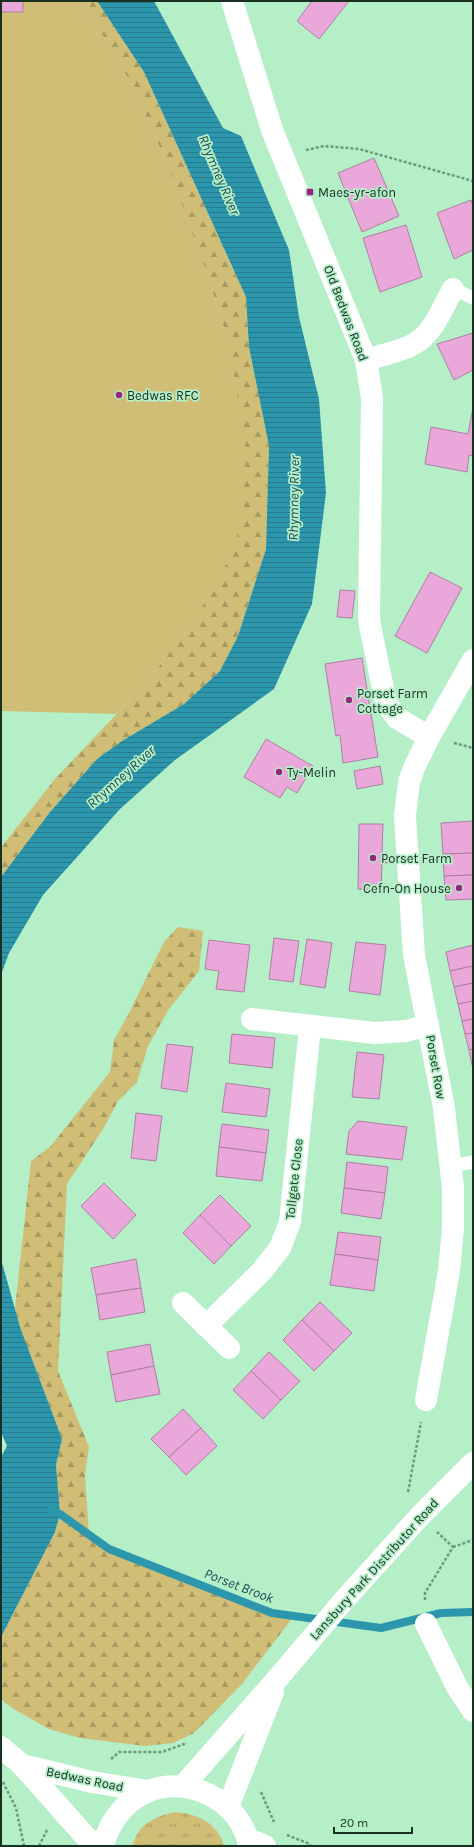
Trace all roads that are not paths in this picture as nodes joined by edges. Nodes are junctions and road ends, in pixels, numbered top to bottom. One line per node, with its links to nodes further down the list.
1 (232, 1): 4 (street, Old Bedwas Road)
2 (453, 289): 3 (lane); 4 (street)
3 (473, 298)
4 (366, 360): 6 (street, Old Bedwas Road)
5 (473, 660): 6 (street, Porset Row)
6 (429, 737): 8 (street, Porset Row)
7 (252, 1019): 9 (street)
8 (428, 1025): 9 (street); 11 (street, Porset Row)
9 (310, 1027): 13 (street, Tollgate Close)
10 (473, 1162): 11 (lane)
11 (452, 1166): 15 (street, Porset Row)
12 (183, 1303): 13 (street)
13 (206, 1326): 14 (street)
14 (229, 1348)
15 (426, 1400)
16 (473, 1463): 18 (street, Lansbury Park Distributor Road)
17 (426, 1624): 19 (street)
18 (278, 1678): 22 (street, Lansbury Park Distributor Road); 24 (street, Lansbury Park Distributor Road)
19 (473, 1712)
20 (1, 1747): 21 (street, Bedwas Road)
21 (22, 1765): 23 (street, Bedwas Road); 26 (street, Bedwas Road)
22 (183, 1786): 23 (street); 24 (street)
23 (148, 1791): 27 (street)
24 (228, 1807): 25 (street)
25 (254, 1844)
26 (94, 1846)
27 (103, 1846)

